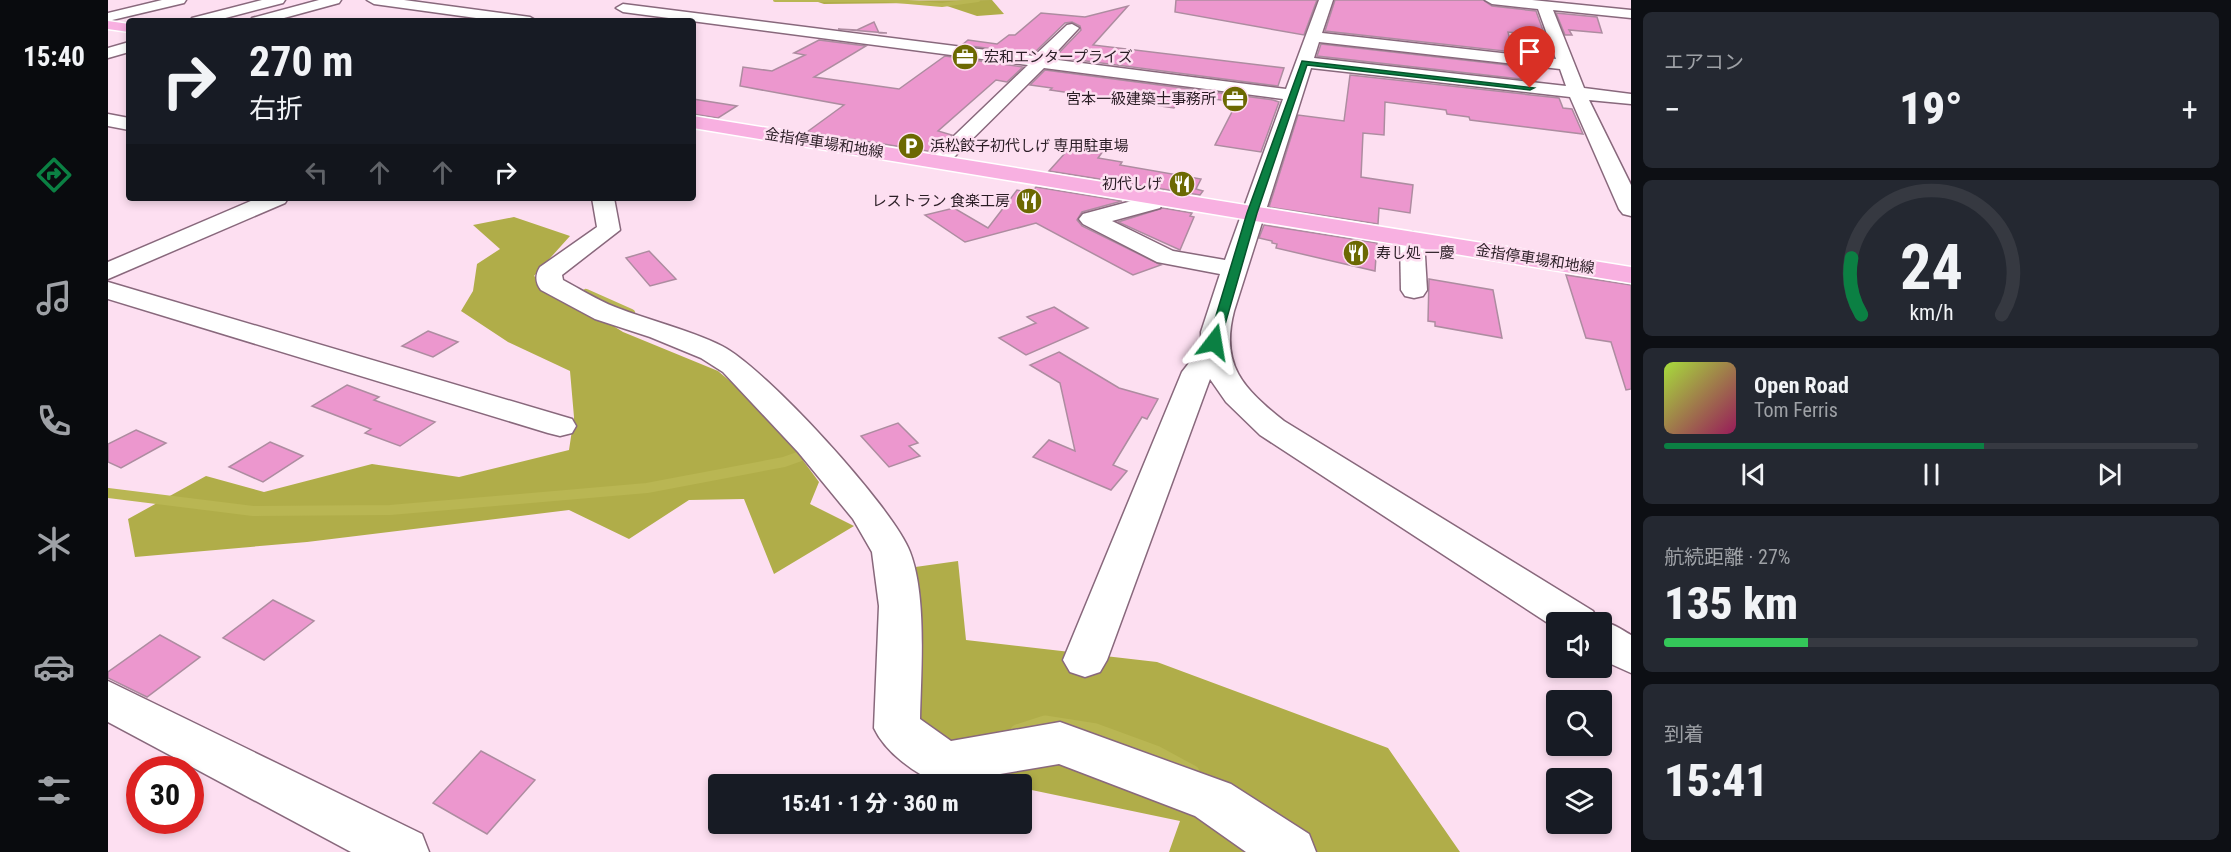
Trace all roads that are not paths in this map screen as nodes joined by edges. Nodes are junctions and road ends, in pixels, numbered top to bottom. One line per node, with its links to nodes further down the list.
1 (179, 0): 11 (street)
2 (278, 0): 13 (street)
3 (334, 0): 14 (street)
4 (374, 0): 15 (street)
5 (638, 0): 9 (street)
6 (1326, 0): 19 (street)
7 (1492, 0): 8 (street)
8 (1544, 6): 10 (street); 25 (street)
9 (623, 8): 12 (street); 22 (street)
10 (1631, 14)
11 (108, 17)
12 (609, 17)
13 (209, 18)
14 (268, 18)
15 (508, 18)
16 (108, 25): 17 (main road)
17 (126, 28)
18 (1072, 28): 22 (street)
19 (1313, 37): 23 (street); 25 (street)
20 (126, 48): 21 (street)
21 (108, 53)
22 (1040, 62): 26 (street); 33 (street)
23 (1304, 62): 27 (street); 28 (street)
24 (1165, 63): 26 (street)
25 (1566, 65): 27 (street)
26 (1155, 77): 28 (street)
27 (1577, 93): 29 (street); 37 (street)
28 (1293, 95): 38 (street)
29 (1631, 99)
30 (108, 120): 32 (street)
31 (696, 122): 33 (main road, 金指停車場和地線)
32 (126, 123)
33 (938, 162): 34 (main road, 金指停車場和地線)
34 (1155, 197): 38 (main road, 金指停車場和地線); 40 (street)
35 (270, 201): 41 (street)
36 (604, 201): 53 (street)
37 (1631, 209)
38 (1252, 213): 39 (main road, 金指停車場和地線); 40 (street)
39 (1412, 239): 42 (main road, 金指停車場和地線); 44 (street)
40 (1235, 269): 45 (street)
41 (108, 271)
42 (1631, 275)
43 (108, 290): 46 (street)
44 (1414, 290)
45 (1219, 369): 47 (street); 50 (street)
46 (560, 426)
47 (1562, 612)
48 (1612, 644): 49 (street)
49 (1631, 656)
50 (1085, 660)
51 (108, 700): 52 (street)
52 (403, 852)
53 (1290, 852)

